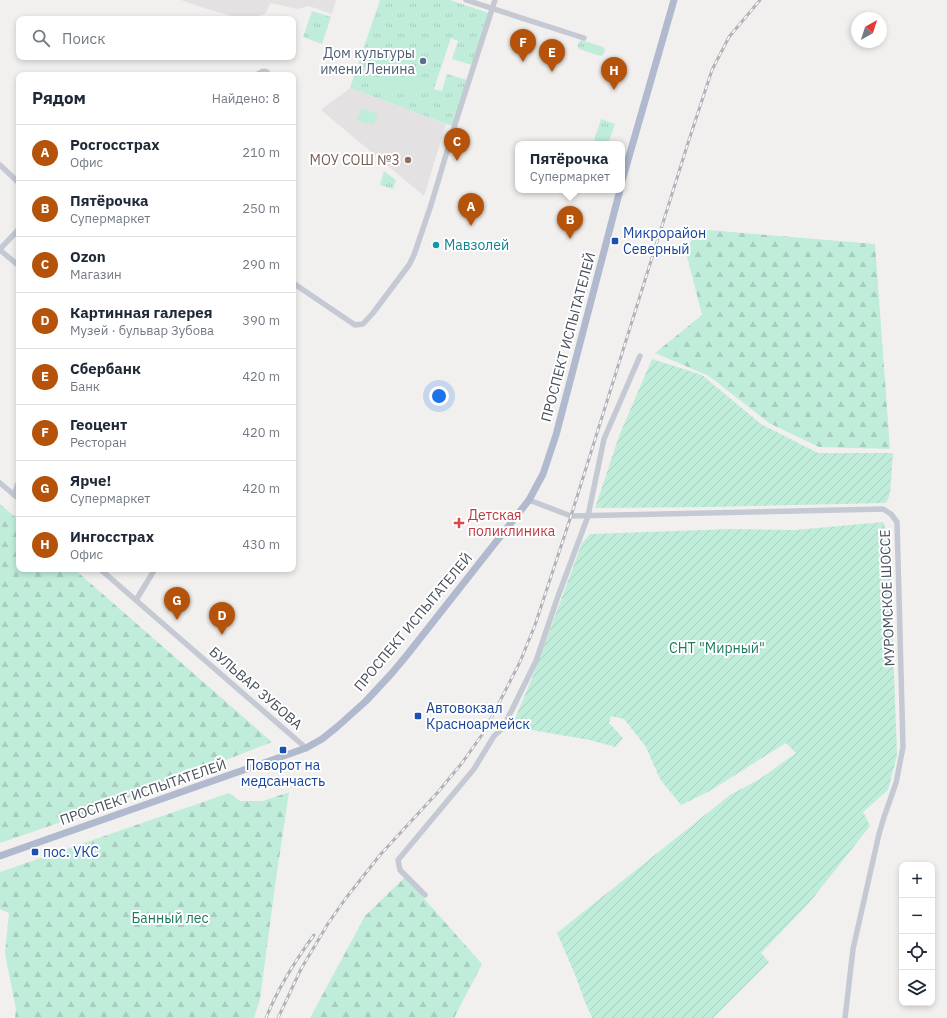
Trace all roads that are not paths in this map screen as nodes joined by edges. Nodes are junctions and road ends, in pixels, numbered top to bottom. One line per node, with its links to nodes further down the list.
1 (466, 0): 4 (street)
2 (495, 0): 4 (street)
3 (674, 0): 9 (main road)
4 (492, 9): 5 (street); 15 (street)
5 (584, 38)
6 (260, 72): 7 (street)
7 (267, 72)
8 (0, 165): 10 (street)
9 (625, 171)
10 (16, 180)
11 (619, 193): 19 (main road, ПРОСПЕКТ ИСПЫТАТЕЛЕЙ)
12 (16, 232): 13 (street)
13 (0, 249): 14 (street)
14 (16, 263)
15 (296, 285)
16 (640, 356): 20 (street)
17 (0, 483): 18 (street)
18 (16, 496)
19 (529, 500): 20 (street, МУРОМСКОЕ ШОССЕ); 24 (main road, ПРОСПЕКТ ИСПЫТАТЕЛЕЙ)
20 (588, 516): 26 (street); 27 (street, МУРОМСКОЕ ШОССЕ)
21 (103, 572): 23 (street, БУЛЬВАР ЗУБОВА)
22 (153, 572): 23 (street)
23 (136, 600): 24 (street, БУЛЬВАР ЗУБОВА)
24 (306, 748): 25 (main road, ПРОСПЕКТ ИСПЫТАТЕЛЕЙ)
25 (0, 856)
26 (424, 895)
27 (845, 1018)

